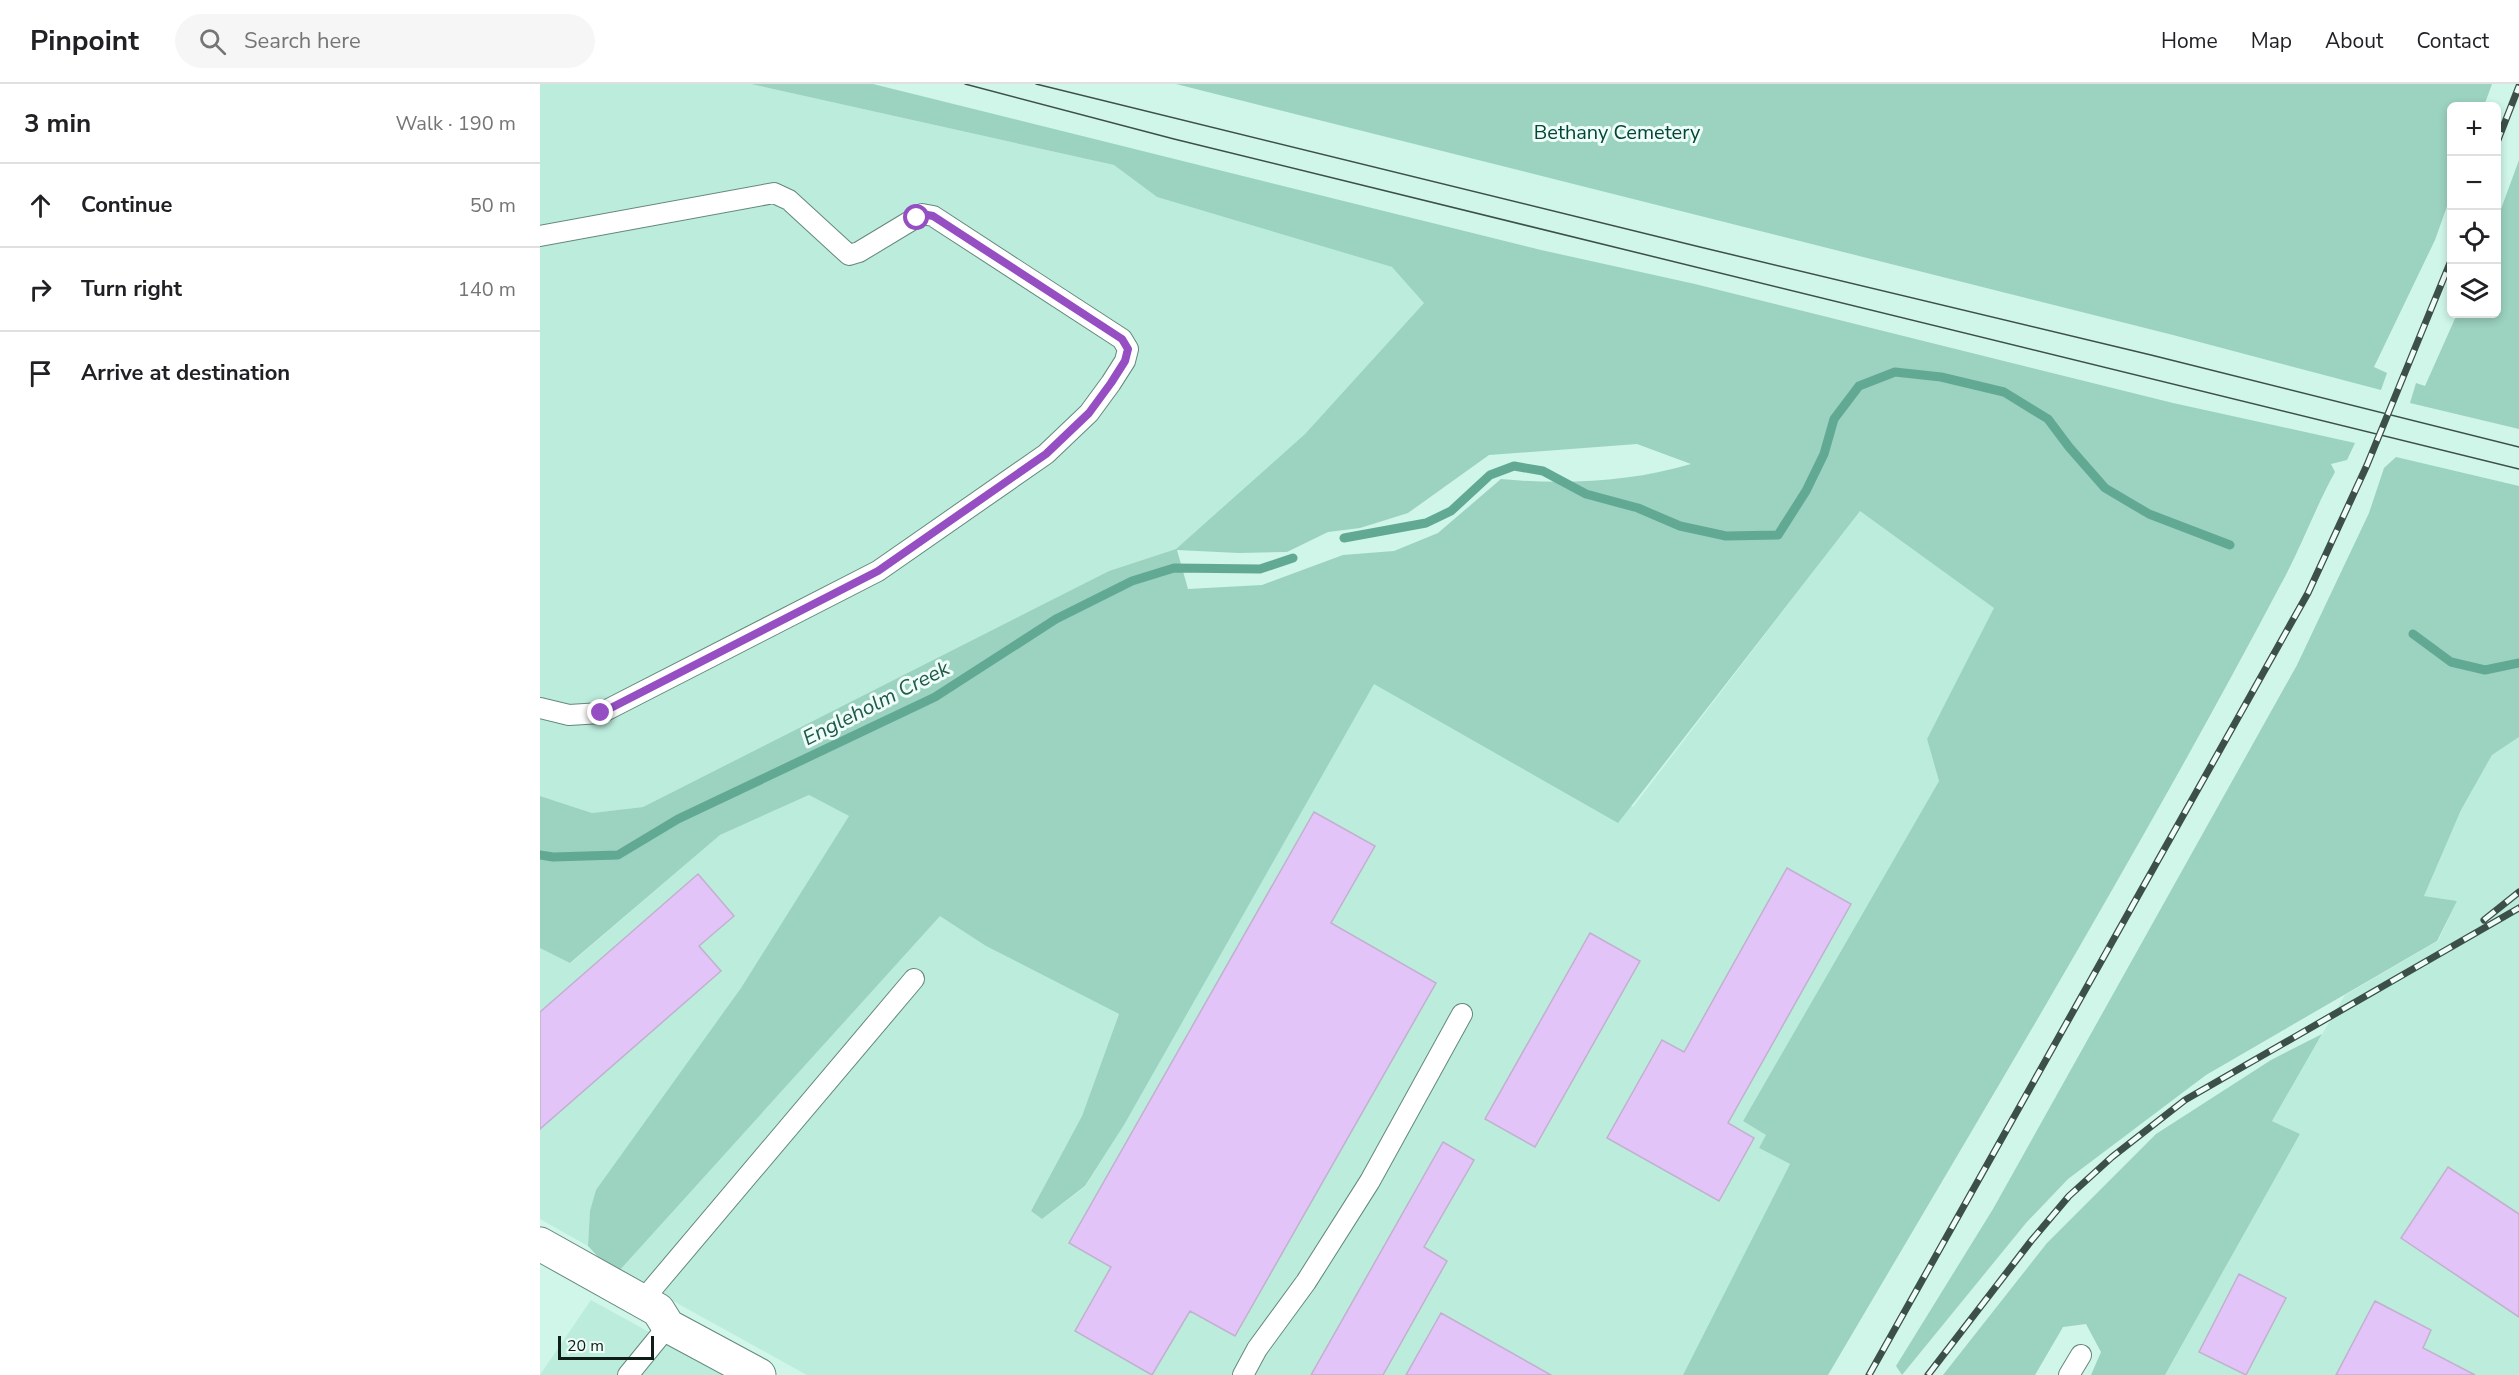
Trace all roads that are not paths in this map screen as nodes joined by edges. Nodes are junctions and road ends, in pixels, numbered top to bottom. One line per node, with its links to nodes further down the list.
1 (540, 236): 2 (lane)
2 (540, 708)
3 (914, 979): 6 (lane)
4 (1462, 1014): 11 (lane)
5 (540, 1244): 6 (street)
6 (642, 1301): 7 (street)
7 (668, 1326): 9 (lane); 10 (street)
8 (2081, 1355): 12 (lane)
9 (628, 1375)
10 (759, 1375)
11 (1243, 1375)
12 (2069, 1375)

